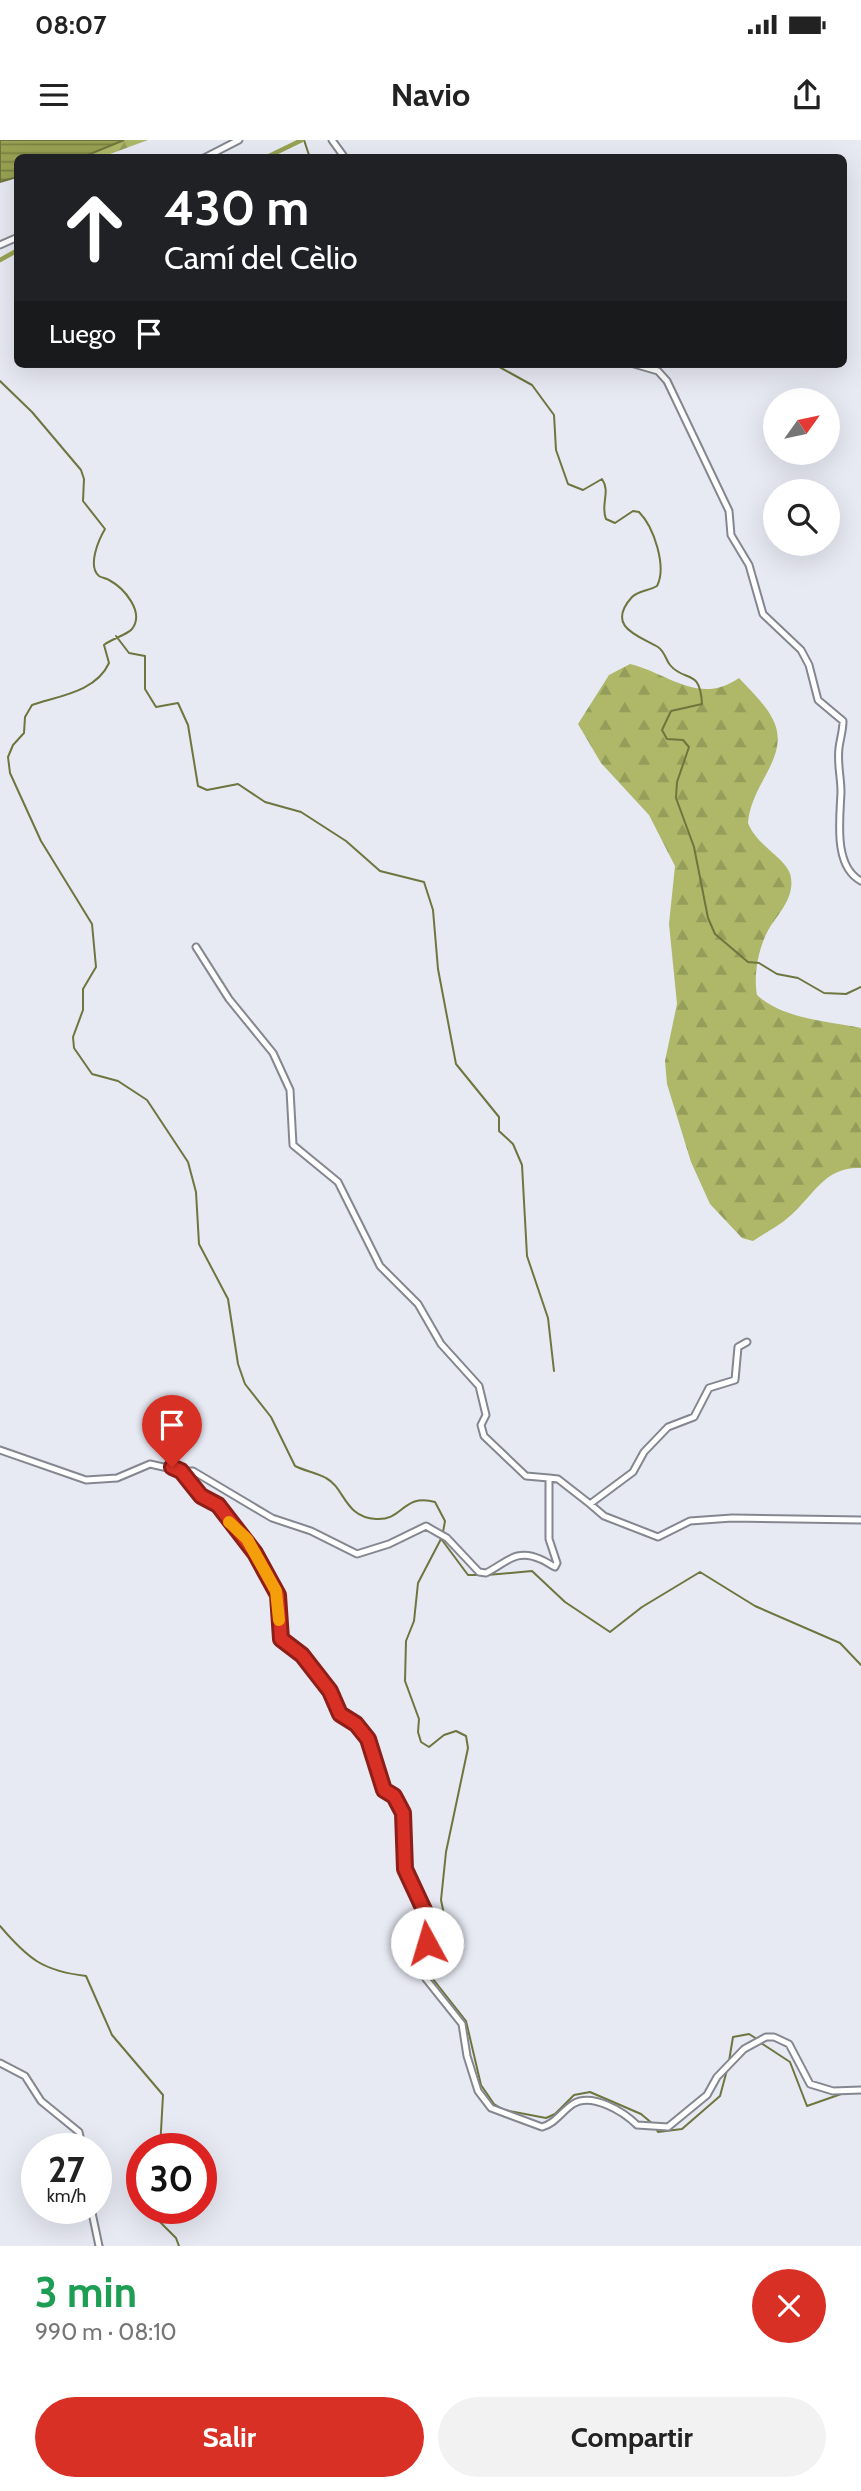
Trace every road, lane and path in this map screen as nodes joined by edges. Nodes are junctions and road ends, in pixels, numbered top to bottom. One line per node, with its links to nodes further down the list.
1 (239, 140): 2 (street)
2 (212, 154)
3 (640, 368): 4 (street)
4 (861, 881)
5 (196, 947): 9 (street)
6 (747, 1342): 10 (street)
7 (0, 1450): 8 (street)
8 (181, 1471): 9 (street); 13 (street)
9 (549, 1478): 10 (street)
10 (590, 1504): 11 (street)
11 (861, 1520)
12 (0, 2063): 14 (street)
13 (861, 2090)
14 (79, 2133)
15 (94, 2224): 16 (street)
16 (99, 2246)

